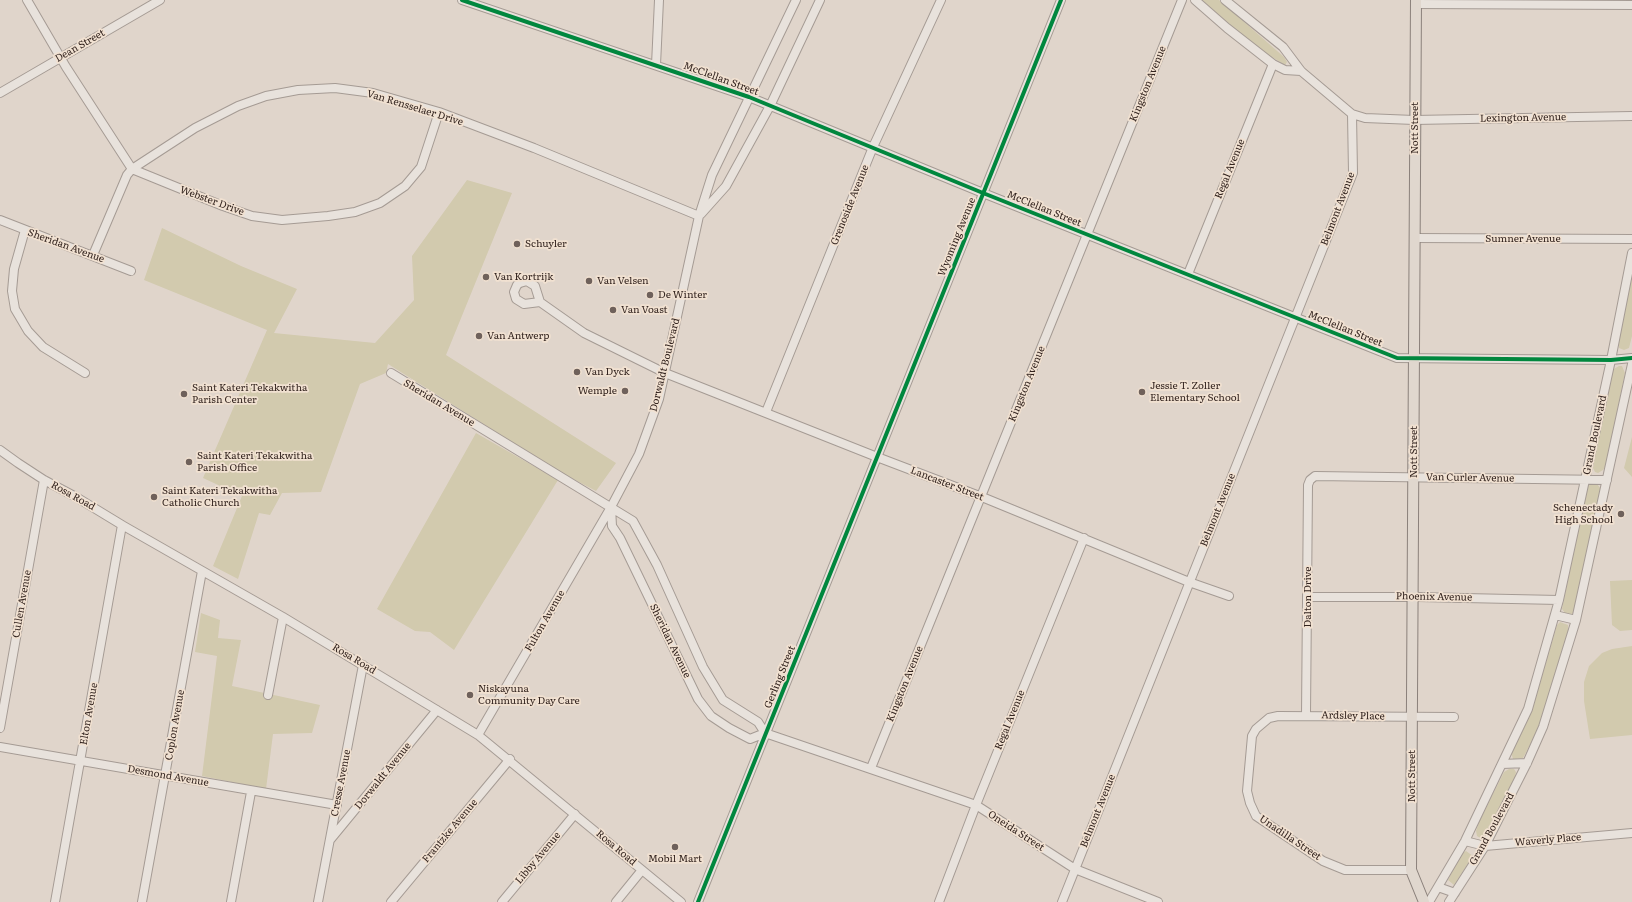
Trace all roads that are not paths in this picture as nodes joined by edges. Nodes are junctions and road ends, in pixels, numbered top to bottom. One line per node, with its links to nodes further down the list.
1 (26, 0): 14 (street)
2 (160, 0): 14 (street, Dean Street)
3 (462, 0): 16 (street, McClellan Street)
4 (659, 0): 16 (street)
5 (796, 0): 19 (street, Dorwaldt Boulevard)
6 (820, 0): 20 (street, Dorwaldt Boulevard)
7 (941, 0): 25 (street, Grenoside Avenue)
8 (1061, 0): 27 (street, Wyoming Avenue)
9 (1182, 0): 31 (street, Kingston Avenue)
10 (1195, 0): 15 (street)
11 (1225, 0): 17 (street)
12 (1416, 2): 13 (street); 24 (main road, Nott Street)
13 (1632, 5)
14 (60, 57): 18 (street, Dean Street); 26 (street)
15 (1272, 64): 17 (street); 37 (street, Regal Avenue)
16 (656, 65): 19 (street, McClellan Street)
17 (1301, 71): 22 (street)
18 (0, 93)
19 (749, 97): 20 (street, McClellan Street); 28 (street, Dorwaldt Boulevard)
20 (770, 106): 25 (street, McClellan Street); 28 (street, Dorwaldt Boulevard)
21 (439, 112): 26 (street, Van Rensselaer Drive); 26 (street, Webster Drive); 28 (street, Van Rensselaer Drive)
22 (1352, 114): 24 (street, Lexington Avenue); 39 (street, Belmont Avenue)
23 (1632, 116): 24 (street, Lexington Avenue)
24 (1414, 120): 32 (main road, Nott Street)
25 (873, 147): 27 (street, McClellan Street); 47 (street, Grenoside Avenue)
26 (132, 169): 35 (street, Van Rensselaer Drive)
27 (983, 193): 31 (street, McClellan Street); 49 (street, Wyoming Avenue)
28 (699, 216): 46 (street, Dorwaldt Boulevard)
29 (0, 220): 30 (street, Sheridan Avenue)
30 (25, 230): 35 (street, Sheridan Avenue); 44 (street)
31 (1087, 234): 37 (street, McClellan Street); 55 (street, Kingston Avenue)
32 (1414, 238): 33 (street, Sumner Avenue); 41 (main road, Nott Street)
33 (1632, 239)
34 (1632, 253): 42 (street, Grand Boulevard)
35 (93, 255): 36 (street, Sheridan Avenue)
36 (132, 271)
37 (1188, 274): 39 (street, McClellan Street)
38 (540, 302): 46 (street, Lancaster Street)
39 (1294, 317): 41 (street, McClellan Street); 60 (street, Belmont Avenue)
40 (1632, 358): 42 (street, McClellan Street)
41 (1414, 359): 42 (street, McClellan Street); 50 (main road, Nott Street)
42 (1611, 360): 51 (street, Grand Boulevard)
43 (1632, 364): 54 (street, Grand Boulevard)
44 (84, 373)
45 (391, 373): 56 (street, Sheridan Avenue)
46 (665, 373): 47 (street, Lancaster Street); 56 (street, Dorwaldt Boulevard)
47 (766, 412): 49 (street, Lancaster Street)
48 (1, 450): 52 (street, Rosa Road)
49 (877, 458): 55 (street, Lancaster Street); 76 (street, Gerling Street)
50 (1414, 477): 51 (street, Van Curler Avenue); 53 (street, Van Curler Avenue); 63 (main road, Nott Street)
51 (1585, 479): 54 (street, Van Curler Avenue); 64 (street, Grand Boulevard)
52 (44, 480): 57 (street, Rosa Road); 74 (street, Cullen Avenue)
53 (1310, 480): 62 (street, Dalton Drive)
54 (1607, 480): 67 (street, Grand Boulevard)
55 (982, 497): 58 (street, Lancaster Street); 83 (street, Kingston Avenue)
56 (611, 507): 76 (street, Sheridan Avenue); 76 (street, Sheridan Avenue); 77 (street, Fulton Avenue)
57 (122, 525): 59 (street, Rosa Road); 80 (street, Elton Avenue)
58 (1084, 538): 60 (street, Lancaster Street); 87 (street, Regal Avenue)
59 (202, 571): 66 (street, Rosa Road); 84 (street, Coplon Avenue)
60 (1189, 582): 61 (street, Lancaster Street); 93 (street, Belmont Avenue)
61 (1229, 596)
62 (1308, 597): 63 (street, Phoenix Avenue); 71 (street, Dalton Drive)
63 (1414, 597): 64 (street, Phoenix Avenue); 72 (main road, Nott Street)
64 (1559, 600): 65 (street, Grand Boulevard)
65 (1555, 616): 67 (street); 82 (street, Grand Boulevard)
66 (283, 617): 68 (street, Rosa Road); 69 (street)
67 (1576, 620): 81 (street, Grand Boulevard)
68 (363, 665): 70 (street, Rosa Road); 86 (street, Cresse Avenue)
69 (268, 695)
70 (438, 710): 77 (street, Rosa Road); 91 (street, Dorwaldt Avenue)
71 (1306, 715): 72 (street, Ardsley Place); 75 (street, Ardsley Place)
72 (1412, 717): 73 (street, Ardsley Place); 95 (main road, Nott Street)
73 (1454, 717)
74 (0, 728)
75 (1256, 729): 95 (street, Unadilla Street)
76 (765, 733): 83 (street); 106 (street, Gerling Street)
77 (478, 735): 79 (street, Rosa Road)
78 (0, 747): 80 (street, Desmond Avenue)
79 (510, 760): 88 (street, Rosa Road); 102 (street, Frantzke Avenue)
80 (80, 761): 84 (street, Desmond Avenue); 98 (street, Elton Avenue)
81 (1527, 763): 82 (street); 92 (street, Grand Boulevard)
82 (1502, 764): 90 (street, Grand Boulevard)
83 (871, 768): 87 (street, Oneida Street)
84 (165, 776): 85 (street, Desmond Avenue); 99 (street, Coplon Avenue)
85 (251, 792): 86 (street, Desmond Avenue); 100 (street)
86 (337, 805): 91 (street, Cresse Avenue)
87 (976, 805): 93 (street, Oneida Street); 107 (street, Regal Avenue)
88 (575, 814): 94 (street, Rosa Road); 103 (street, Libby Avenue)
89 (1632, 833): 92 (street, Waverly Place)
90 (1465, 841): 92 (street, Waverly Place); 96 (street, Grand Boulevard)
91 (329, 842): 101 (street, Cresse Avenue)
92 (1485, 846): 97 (street, Grand Boulevard)
93 (1075, 869): 108 (street, Belmont Avenue); 109 (street, Oneida Street)
94 (642, 870): 104 (street); 105 (street, Rosa Road)
95 (1411, 870): 110 (main road, Nott Street)
96 (1438, 887): 97 (street); 111 (street, Grand Boulevard)
97 (1455, 893): 112 (street, Grand Boulevard)
98 (55, 902)
99 (142, 902)
100 (231, 902)
101 (318, 902)
102 (391, 902)
103 (502, 902)
104 (616, 902)
105 (681, 902)
106 (698, 902)
107 (938, 902)
108 (1062, 902)
109 (1158, 902)
110 (1424, 902)
111 (1428, 902)
112 (1449, 902)

